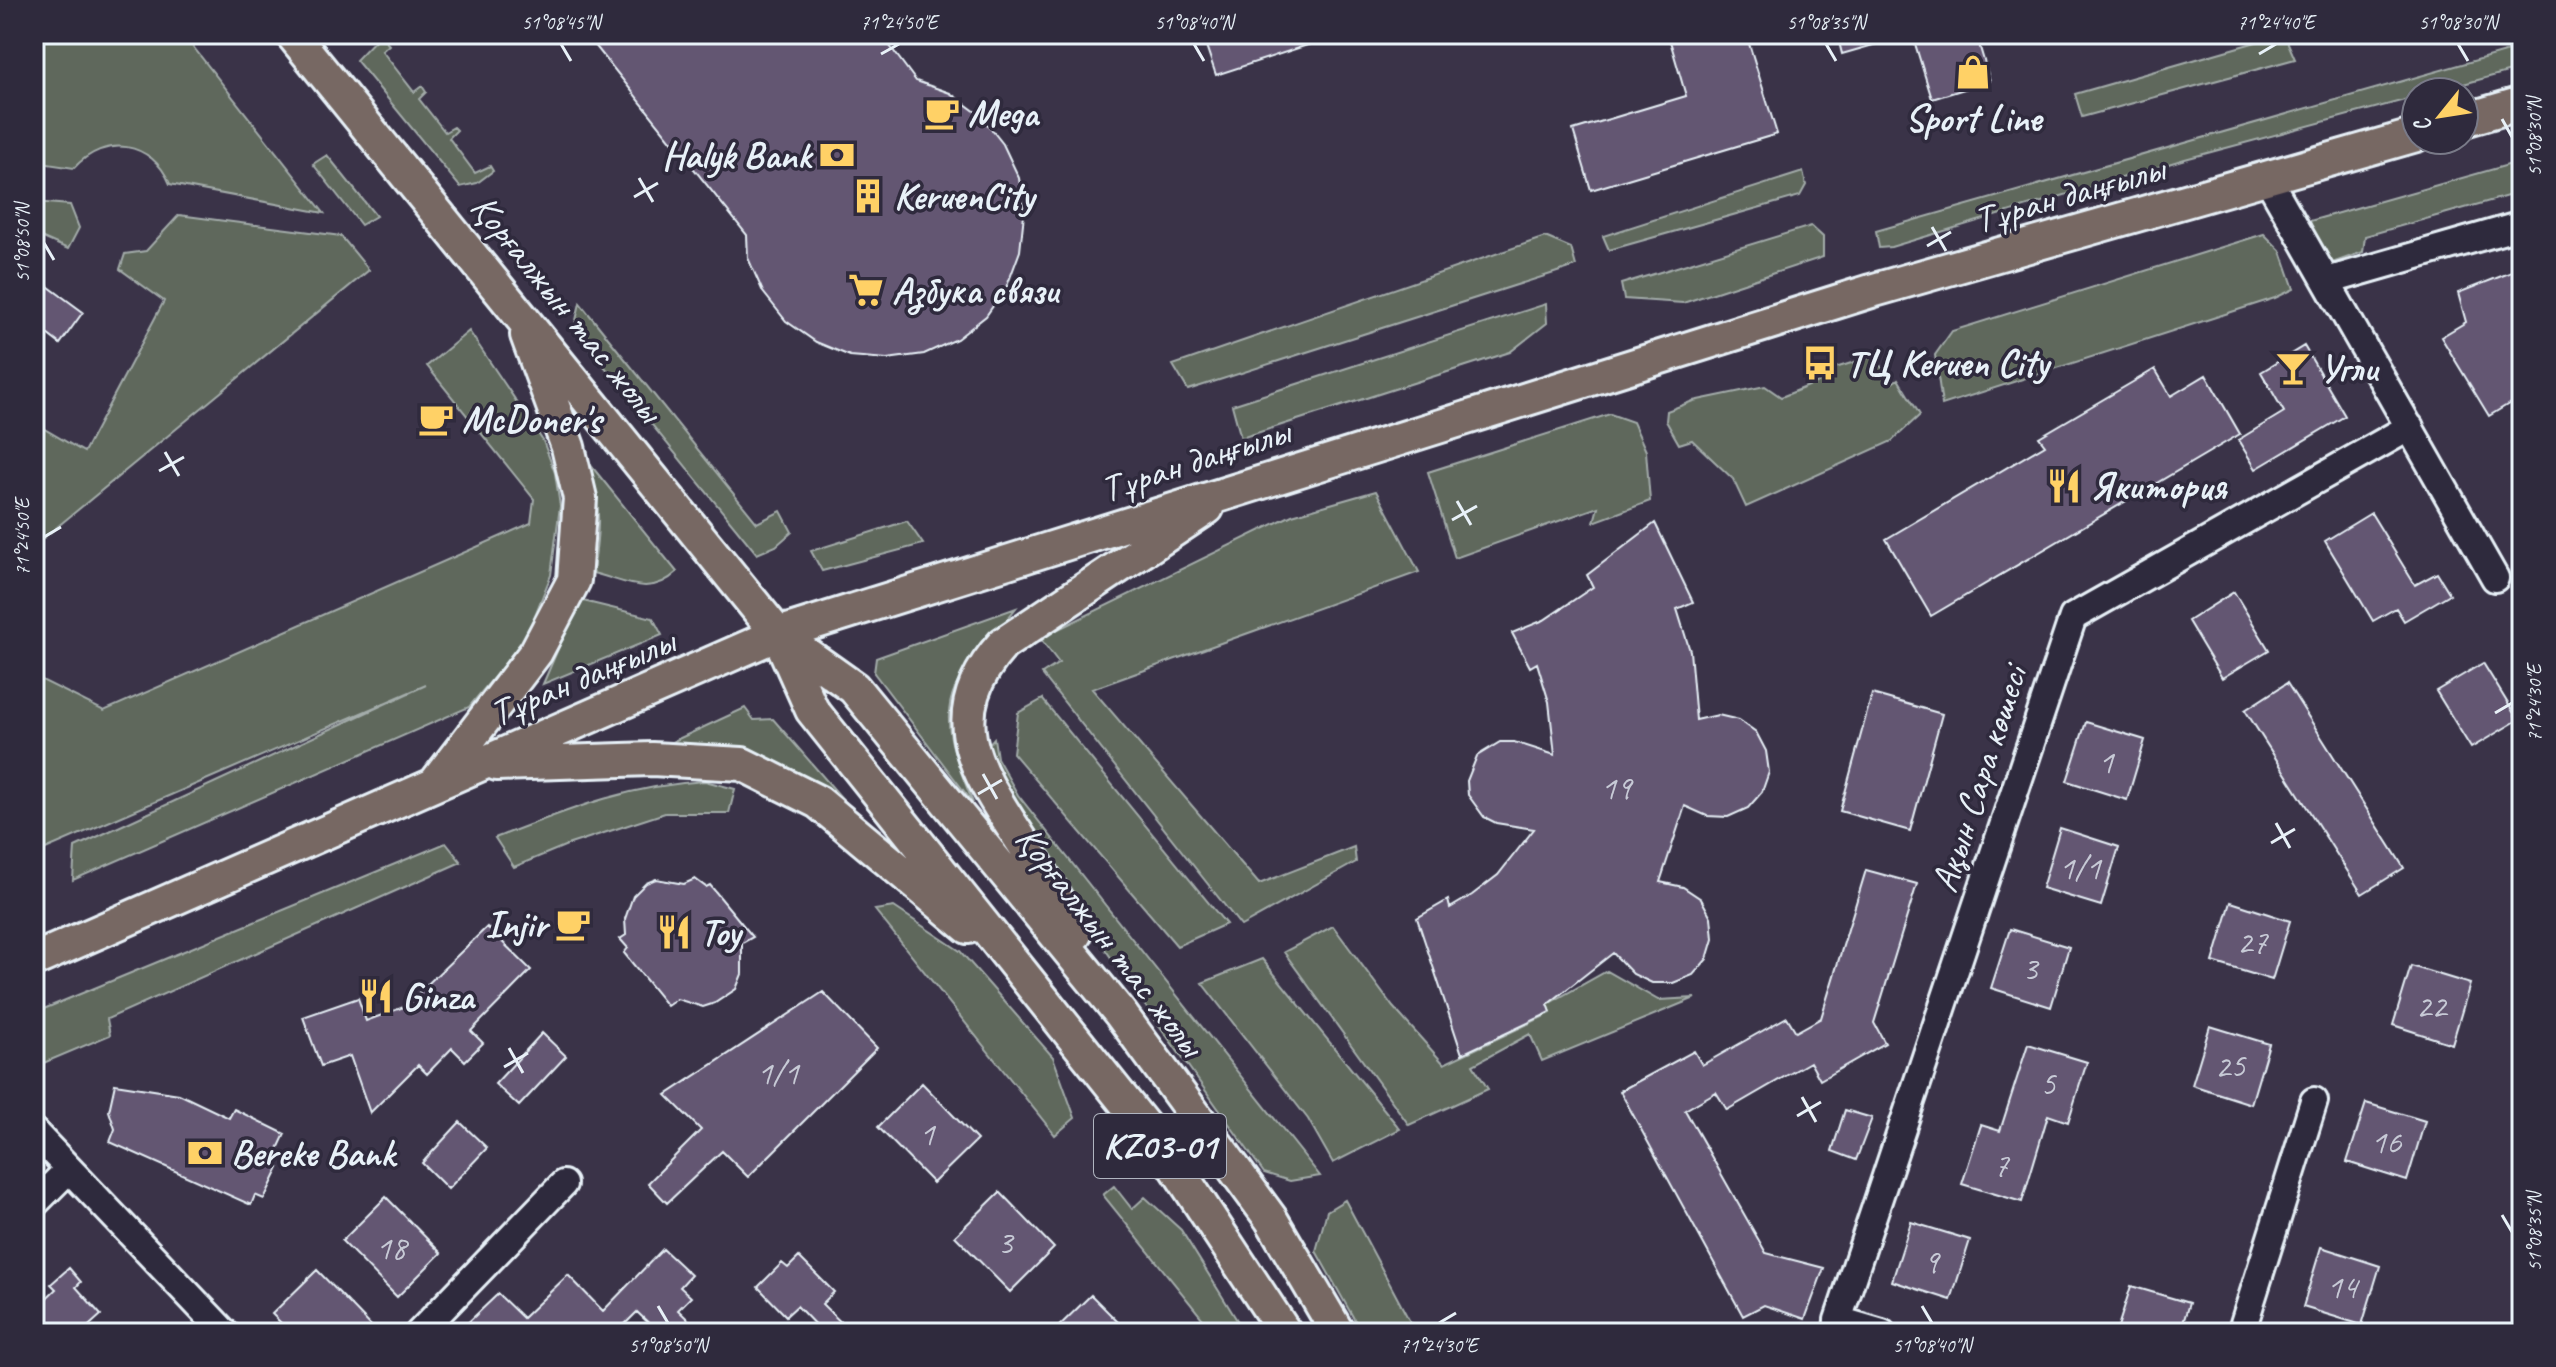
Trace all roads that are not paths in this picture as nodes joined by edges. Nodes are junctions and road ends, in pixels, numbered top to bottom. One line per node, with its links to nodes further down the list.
1 (292, 34): 8 (main road, Қорғалжын тас жолы / KZ03-01)
2 (2522, 103): 3 (main road)
3 (2480, 115)
4 (2400, 140): 5 (main road, Тұран даңғылы)
5 (2268, 179): 7 (street); 10 (main road, Тұран даңғылы)
6 (2522, 225): 7 (street)
7 (2327, 281): 9 (street)
8 (518, 310): 12 (main road, Қорғалжын тас жолы / KZ03-01); 14 (main road)
9 (2410, 427): 11 (street); 23 (street, Ақын Сара көшесі)
10 (1238, 488): 12 (main road, Тұран даңғылы); 17 (main road)
11 (2495, 578)
12 (778, 634): 13 (main road, Тұран даңғылы); 16 (main road, Қорғалжын тас жолы / KZ03-01); 17 (main road, Қорғалжын тас жолы / KZ03-01)
13 (477, 765): 14 (main road, Тұран даңғылы); 16 (main road)
14 (437, 782): 15 (main road, Тұран даңғылы)
15 (34, 960)
16 (1020, 970): 26 (main road, Қорғалжын тас жолы / KZ03-01)
17 (1120, 1013): 27 (main road, Қорғалжын тас жолы / KZ03-01)
18 (2314, 1101): 29 (street)
19 (34, 1132): 20 (street)
20 (69, 1169): 22 (street); 24 (street)
21 (563, 1184): 25 (street)
22 (34, 1204)
23 (1838, 1326): 28 (street)
24 (225, 1333)
25 (419, 1333)
26 (1285, 1333)
27 (1338, 1333)
28 (1882, 1333)
29 (2241, 1333)

